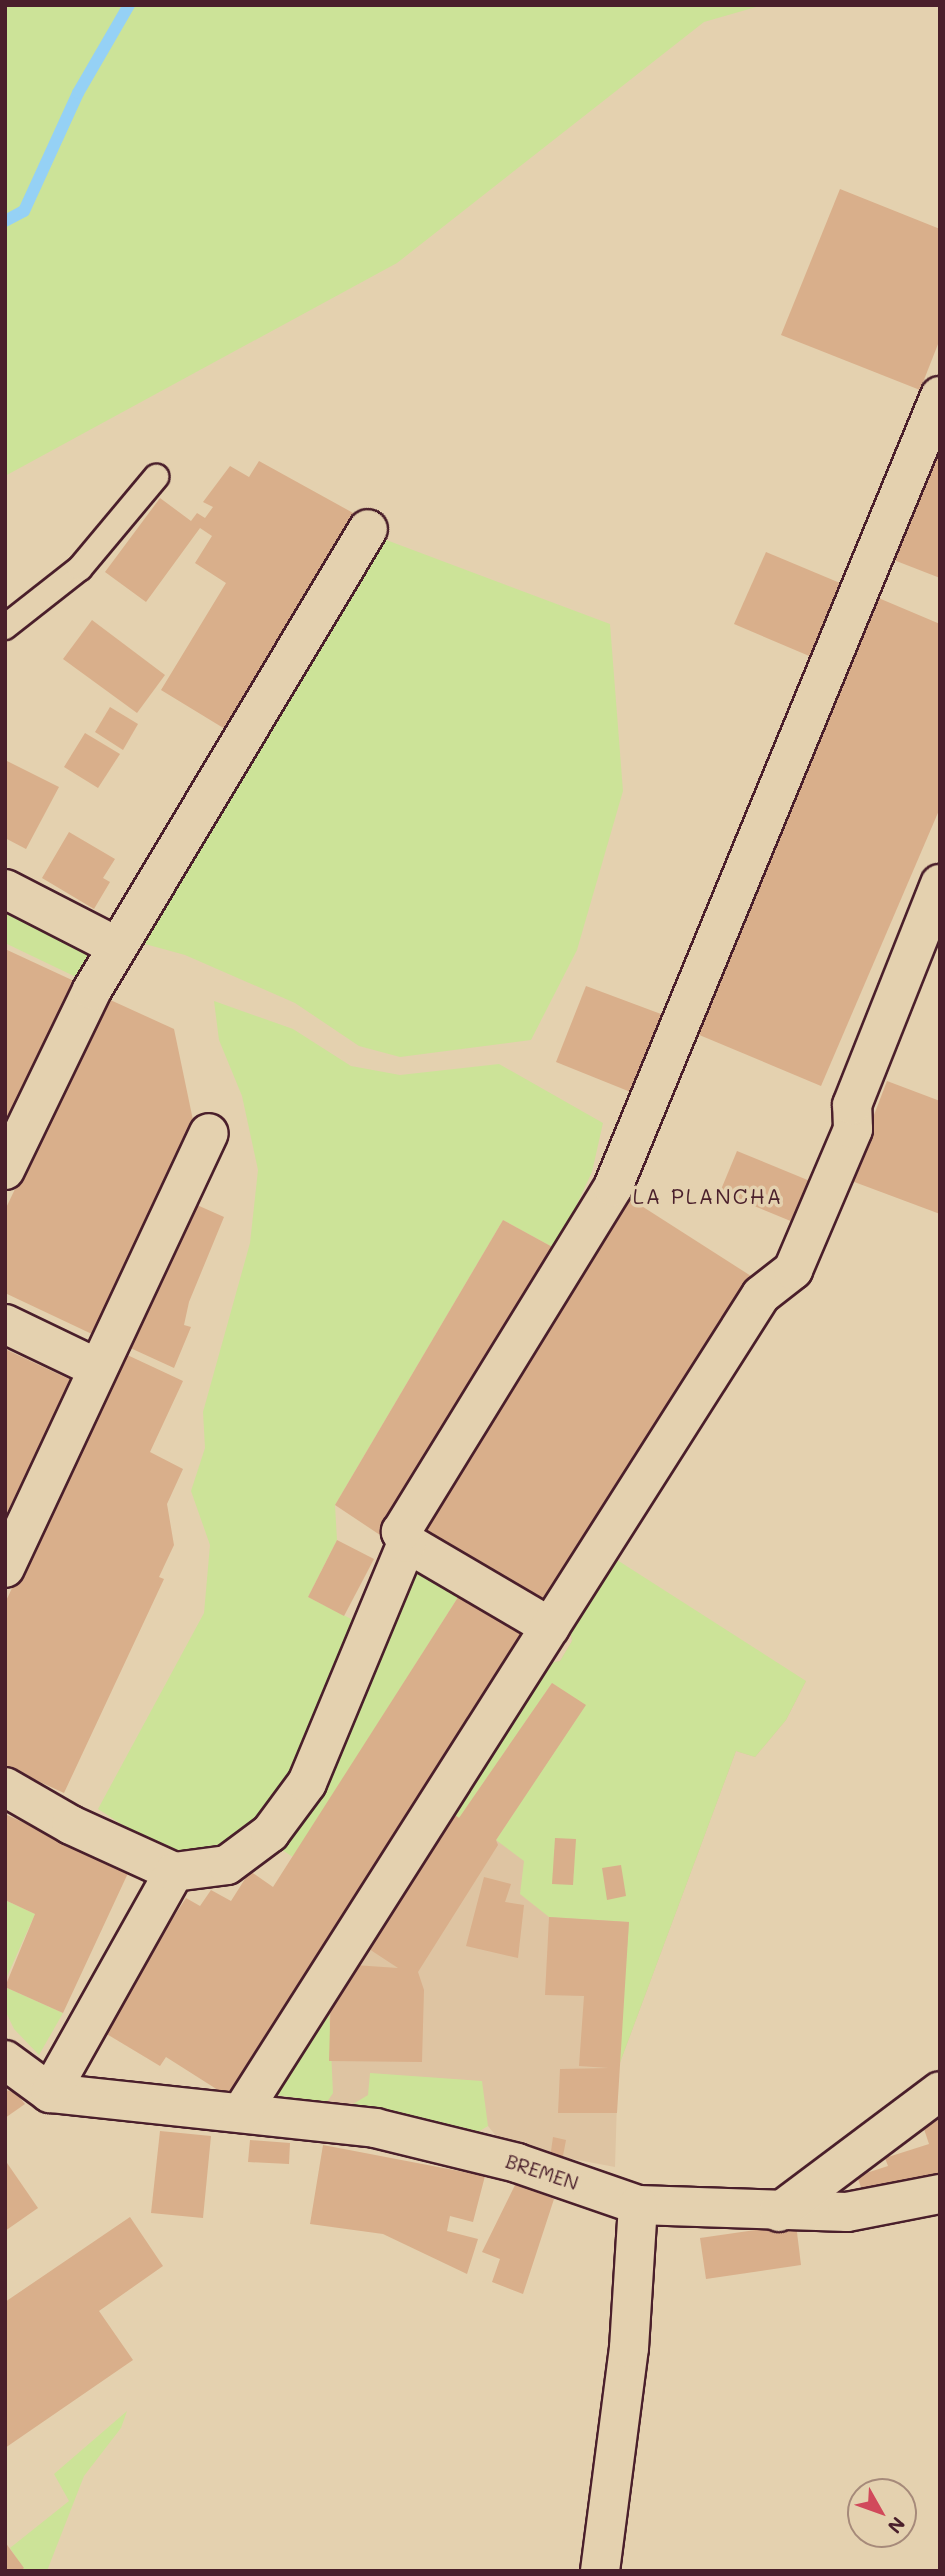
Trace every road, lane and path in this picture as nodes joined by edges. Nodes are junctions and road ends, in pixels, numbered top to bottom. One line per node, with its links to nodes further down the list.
1 (940, 396): 12 (street)
2 (156, 477): 4 (lane)
3 (368, 529): 7 (street)
4 (5, 627)
5 (940, 884): 14 (street)
6 (5, 889): 7 (street)
7 (117, 946): 9 (street)
8 (209, 1133): 11 (street)
9 (5, 1170)
10 (5, 1324): 11 (street)
11 (97, 1368): 13 (street)
12 (407, 1543): 14 (street); 16 (street)
13 (5, 1568)
14 (550, 1627): 20 (street)
15 (5, 1787): 16 (street)
16 (174, 1872): 19 (street)
17 (5, 2060): 19 (street)
18 (940, 2091): 23 (street)
19 (50, 2093): 20 (street, BREMEN)
20 (241, 2113): 22 (street, BREMEN)
21 (940, 2194): 23 (street, BREMEN)
22 (638, 2205): 23 (street, BREMEN); 24 (street)
23 (779, 2212)
24 (600, 2571)

